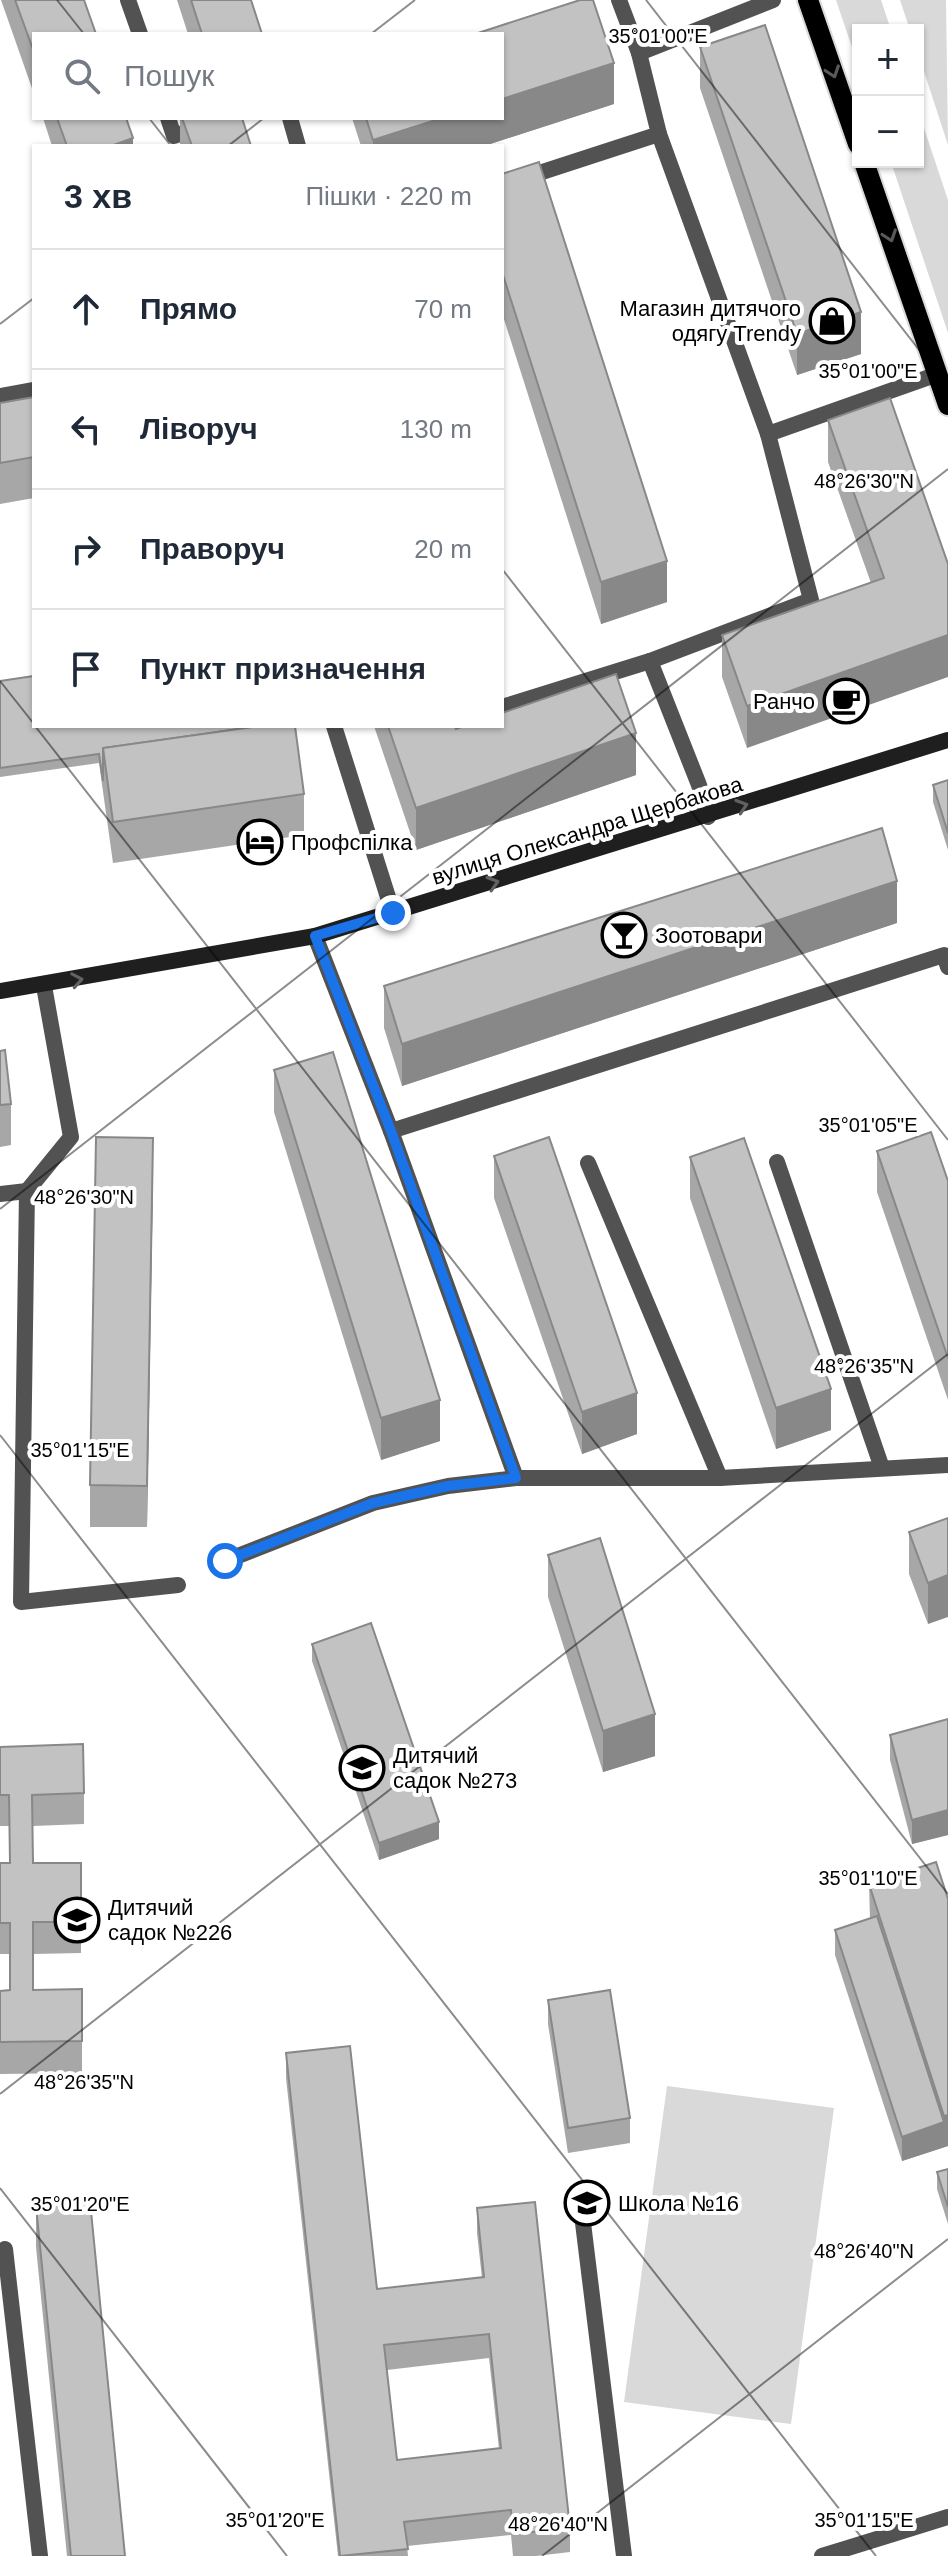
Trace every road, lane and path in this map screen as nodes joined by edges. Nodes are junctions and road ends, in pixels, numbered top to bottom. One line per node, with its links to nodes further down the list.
1 (128, 0): 5 (lane)
2 (619, 0): 6 (lane)
3 (773, 0): 6 (lane)
4 (808, 0): 10 (main road, one-way to 10)
5 (139, 32)
6 (639, 53): 11 (lane)
7 (169, 120): 8 (lane)
8 (222, 120)
9 (291, 120): 12 (lane)
10 (852, 127)
11 (659, 134): 14 (lane); 19 (lane)
12 (297, 144)
13 (866, 168): 15 (main road, one-way to 15)
14 (504, 184)
15 (938, 374): 18 (main road); 19 (lane)
16 (32, 390): 17 (lane)
17 (0, 396)
18 (948, 405)
19 (768, 434): 20 (lane)
20 (650, 661): 21 (lane); 24 (lane)
21 (504, 706)
22 (335, 728): 25 (lane)
23 (948, 740): 24 (street, вулиця Олександра Щербакова, one-way to 23)
24 (708, 817): 25 (street, вулиця Олександра Щербакова, one-way to 24)
25 (393, 913): 26 (street, вулиця Олександра Щербакова)
26 (315, 936): 28 (street, вулиця Олександра Щербакова, one-way to 26); 30 (lane)
27 (948, 967): 30 (lane)
28 (44, 986): 29 (street, вулиця Олександра Щербакова); 33 (lane)
29 (0, 991)
30 (391, 1131): 37 (lane)
31 (777, 1162): 36 (lane)
32 (588, 1163): 38 (lane)
33 (27, 1191): 34 (lane); 40 (lane)
34 (0, 1194)
35 (948, 1465): 36 (lane)
36 (882, 1468): 38 (lane)
37 (516, 1478): 38 (lane); 39 (lane)
38 (720, 1478)
39 (225, 1561)
40 (178, 1585)
41 (583, 2223): 46 (lane)
42 (5, 2249): 45 (lane)
43 (948, 2517): 44 (lane)
44 (879, 2548): 47 (lane)
45 (40, 2556)
46 (624, 2556)
47 (822, 2556)

